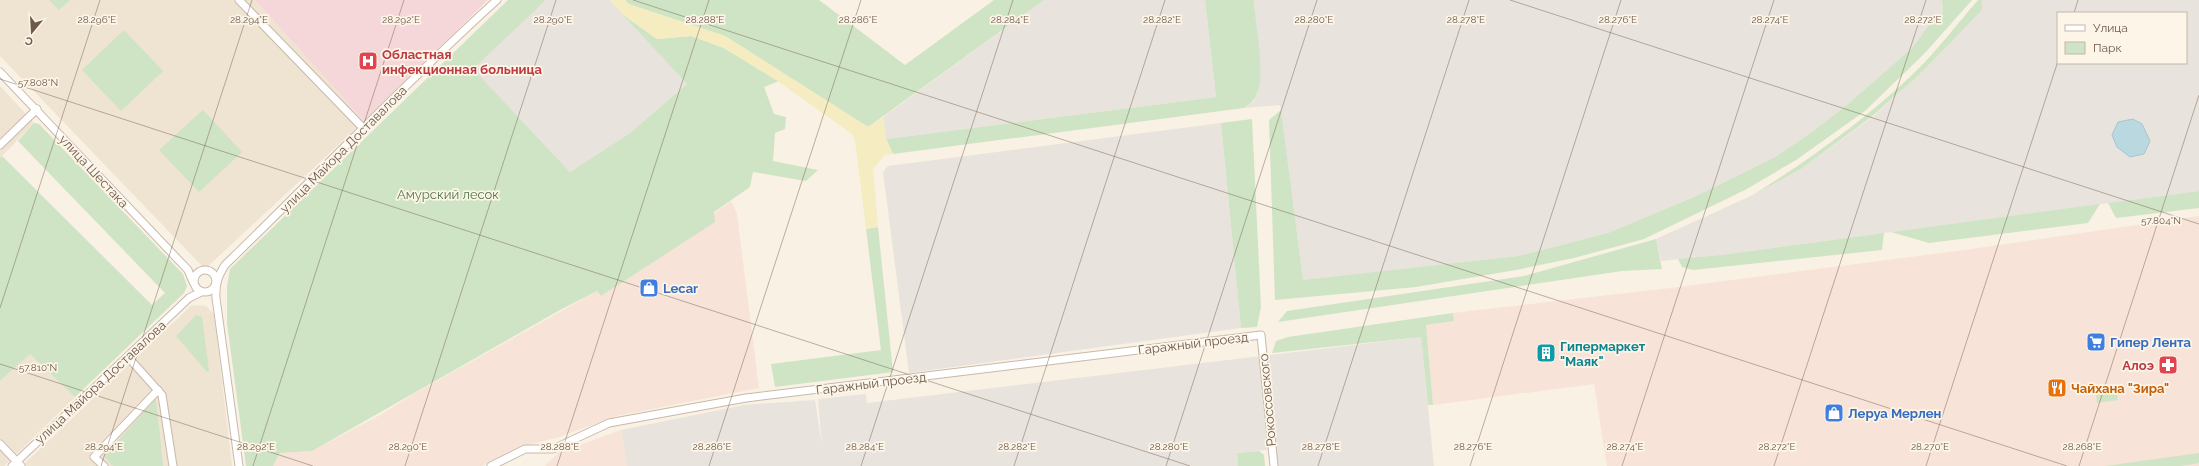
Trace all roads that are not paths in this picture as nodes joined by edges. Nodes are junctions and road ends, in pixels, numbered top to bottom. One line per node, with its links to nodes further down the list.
1 (239, 0): 5 (street)
2 (497, 0): 5 (street, улица Майора Доставалова)
3 (0, 72): 4 (street, улица Шестака)
4 (37, 110): 6 (street); 8 (street, улица Шестака)
5 (363, 128): 7 (street, улица Майора Доставалова)
6 (0, 145)
7 (225, 265): 9 (street, улица Майора Доставалова); 11 (street, улица Майора Доставалова)
8 (188, 270): 10 (street); 12 (street, улица Шестака)
9 (209, 270): 10 (street); 11 (street)
10 (198, 272): 12 (street)
11 (216, 282): 13 (street); 15 (street)
12 (194, 283): 13 (street); 14 (street, улица Майора Доставалова)
13 (203, 292): 14 (street, улица Майора Доставалова); 15 (street)
14 (189, 298): 17 (street, улица Майора Доставалова)
15 (218, 308): 23 (street)
16 (1261, 335): 24 (street, Гаражный проезд); 25 (street, Рокоссовского)
17 (128, 357): 18 (street); 20 (street, улица Майора Доставалова)
18 (158, 390): 21 (street); 22 (street)
19 (0, 444): 20 (street)
20 (16, 464)
21 (104, 466)
22 (173, 466)
23 (238, 466)
24 (491, 466)
25 (1274, 466)

